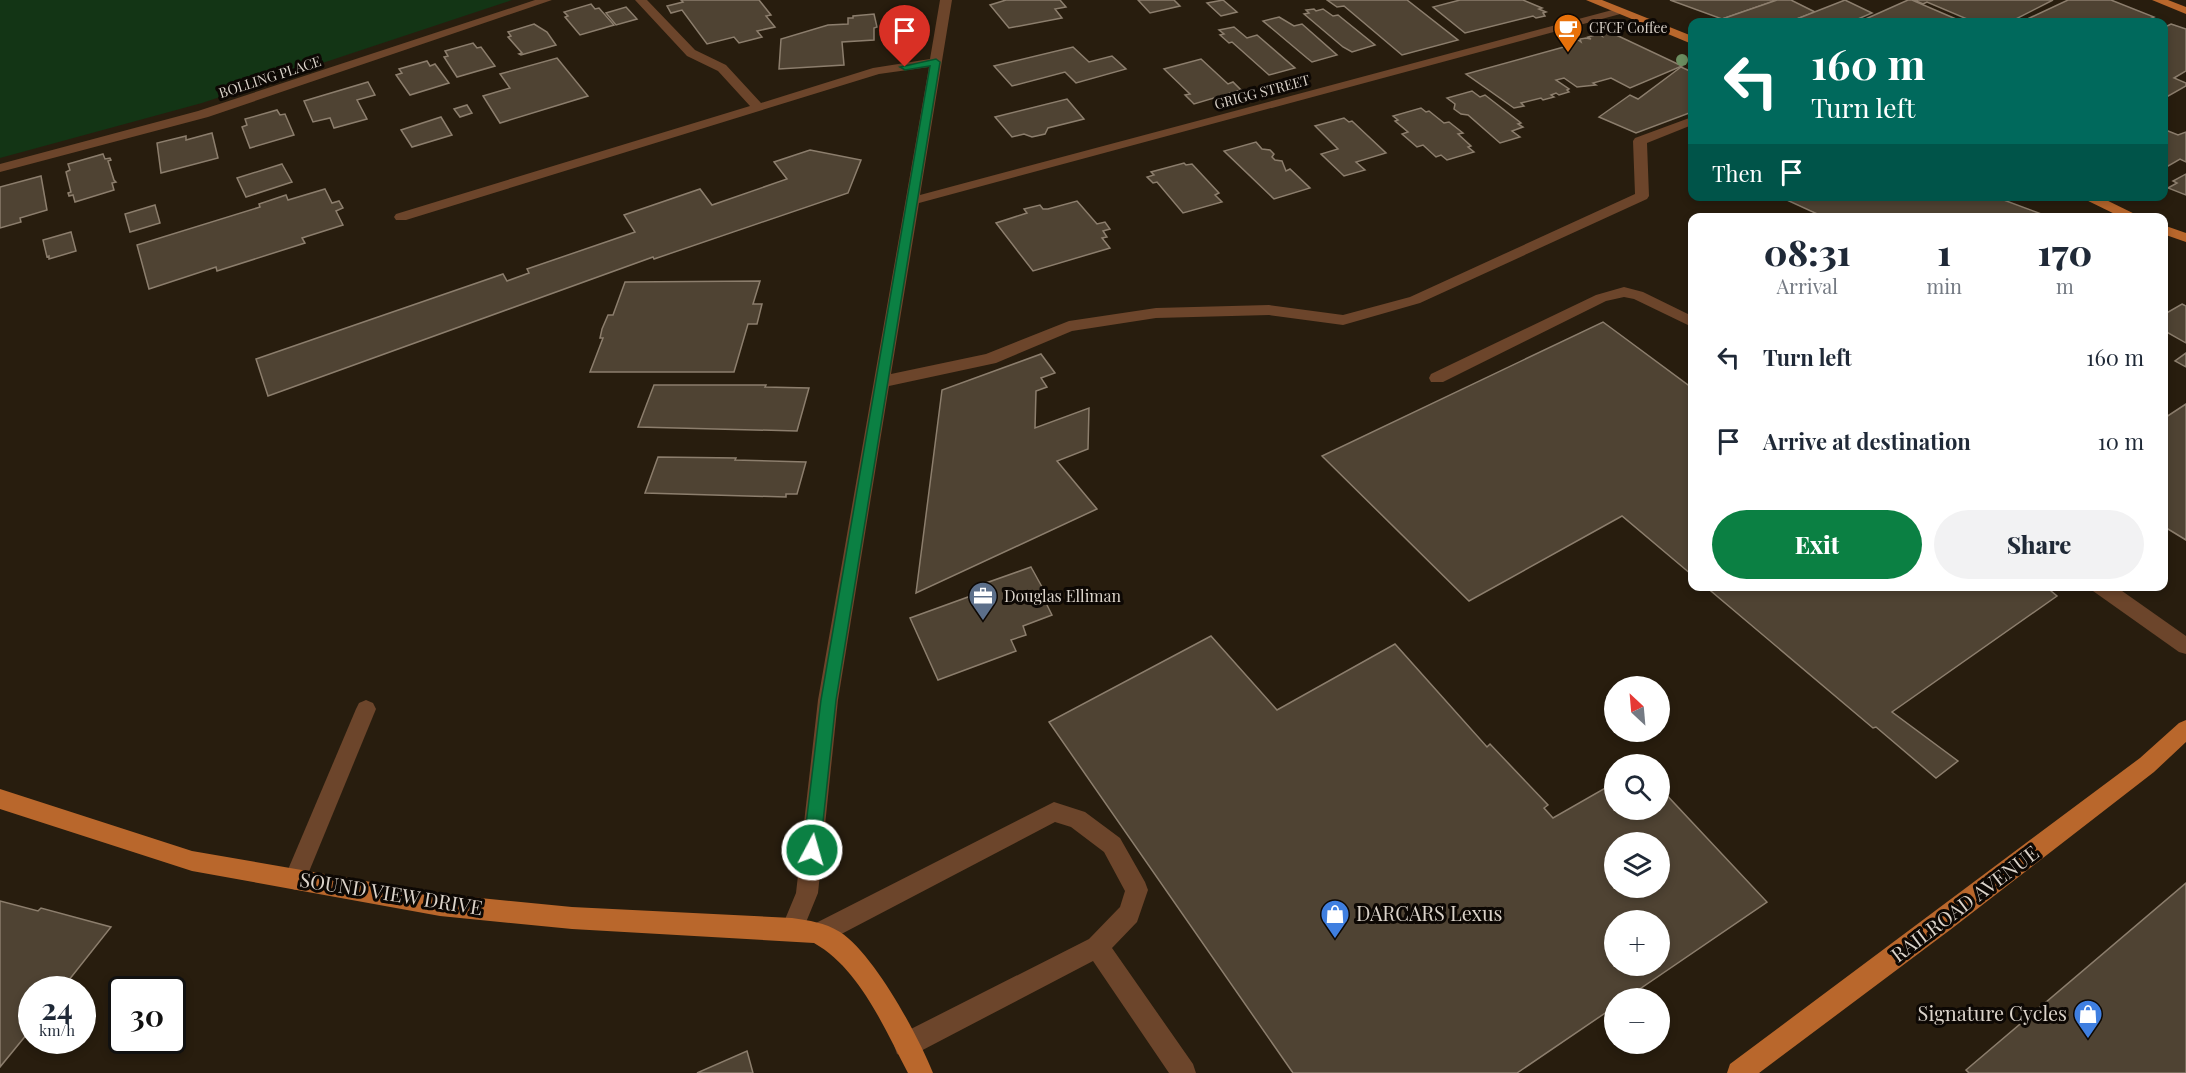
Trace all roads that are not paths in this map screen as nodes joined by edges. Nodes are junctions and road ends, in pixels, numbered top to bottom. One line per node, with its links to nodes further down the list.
1 (546, 0): 12 (street, BOLLING PLACE)
2 (641, 0): 10 (street)
3 (946, 0): 9 (street)
4 (1592, 0): 6 (main road)
5 (2158, 0): 7 (main road)
6 (1620, 11): 8 (main road); 13 (street, GRIGG STREET)
7 (2186, 11)
8 (1688, 38)
9 (936, 62): 10 (street); 13 (street)
10 (758, 107): 16 (street)
11 (1688, 123): 21 (street)
12 (0, 168)
13 (912, 201): 21 (street)
14 (2097, 201): 15 (main road)
15 (2124, 213)
16 (401, 217)
17 (2168, 231): 18 (main road)
18 (2186, 238)
19 (1688, 320): 20 (street)
20 (1437, 378)
21 (881, 382): 28 (street)
22 (2107, 591): 23 (street)
23 (2186, 646)
24 (366, 709): 27 (street)
25 (2186, 729): 34 (main road, RAILROAD AVENUE)
26 (0, 799): 27 (main road, SOUND VIEW DRIVE)
27 (295, 879): 28 (main road, SOUND VIEW DRIVE)
28 (792, 929): 29 (main road, SOUND VIEW DRIVE)
29 (820, 933): 30 (street); 31 (main road)
30 (1097, 947): 31 (street); 33 (street)
31 (906, 1045): 32 (main road)
32 (921, 1073)
33 (1184, 1073)
34 (1739, 1073)

